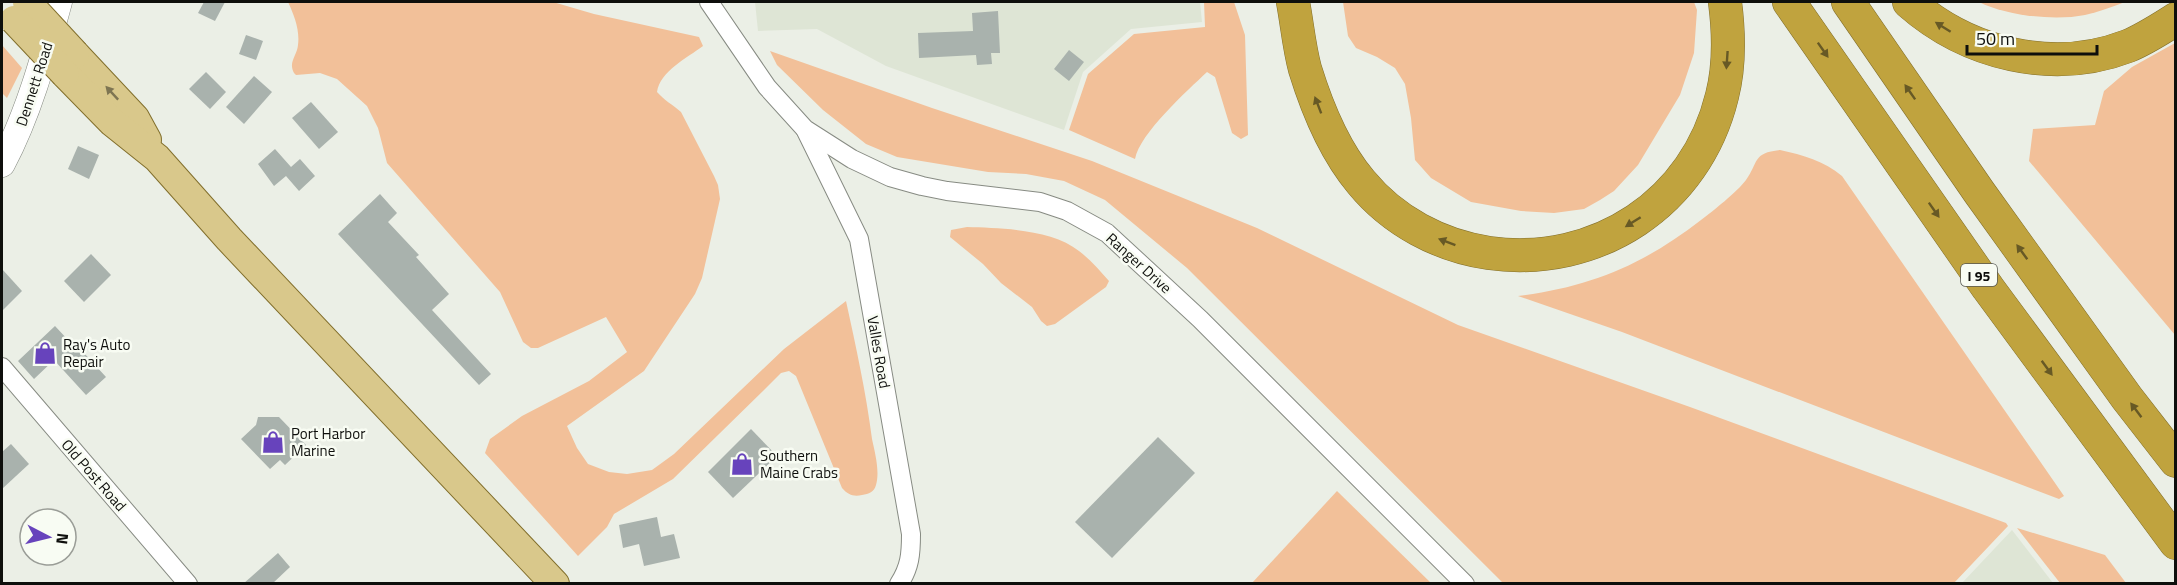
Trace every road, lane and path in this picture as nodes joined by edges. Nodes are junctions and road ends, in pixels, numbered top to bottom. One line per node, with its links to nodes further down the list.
1 (59, 2): 11 (main road, Dennett Road)
2 (709, 2): 10 (street, Ranger Drive)
3 (1293, 2): 4 (highway, one-way to 3)
4 (1725, 2)
5 (1789, 2): 14 (highway, I 95, one-way to 14)
6 (1848, 2): 13 (highway, one-way to 6)
7 (1909, 2): 9 (highway, one-way to 7)
8 (17, 8): 16 (main road, bridge)
9 (2175, 19)
10 (805, 129): 17 (street, Valles Road); 18 (street, Ranger Drive)
11 (2, 164)
12 (2, 367): 15 (street, Old Post Road)
13 (2174, 460)
14 (2175, 543)
15 (188, 584)
16 (555, 584)
17 (899, 584)
18 (1465, 584)

